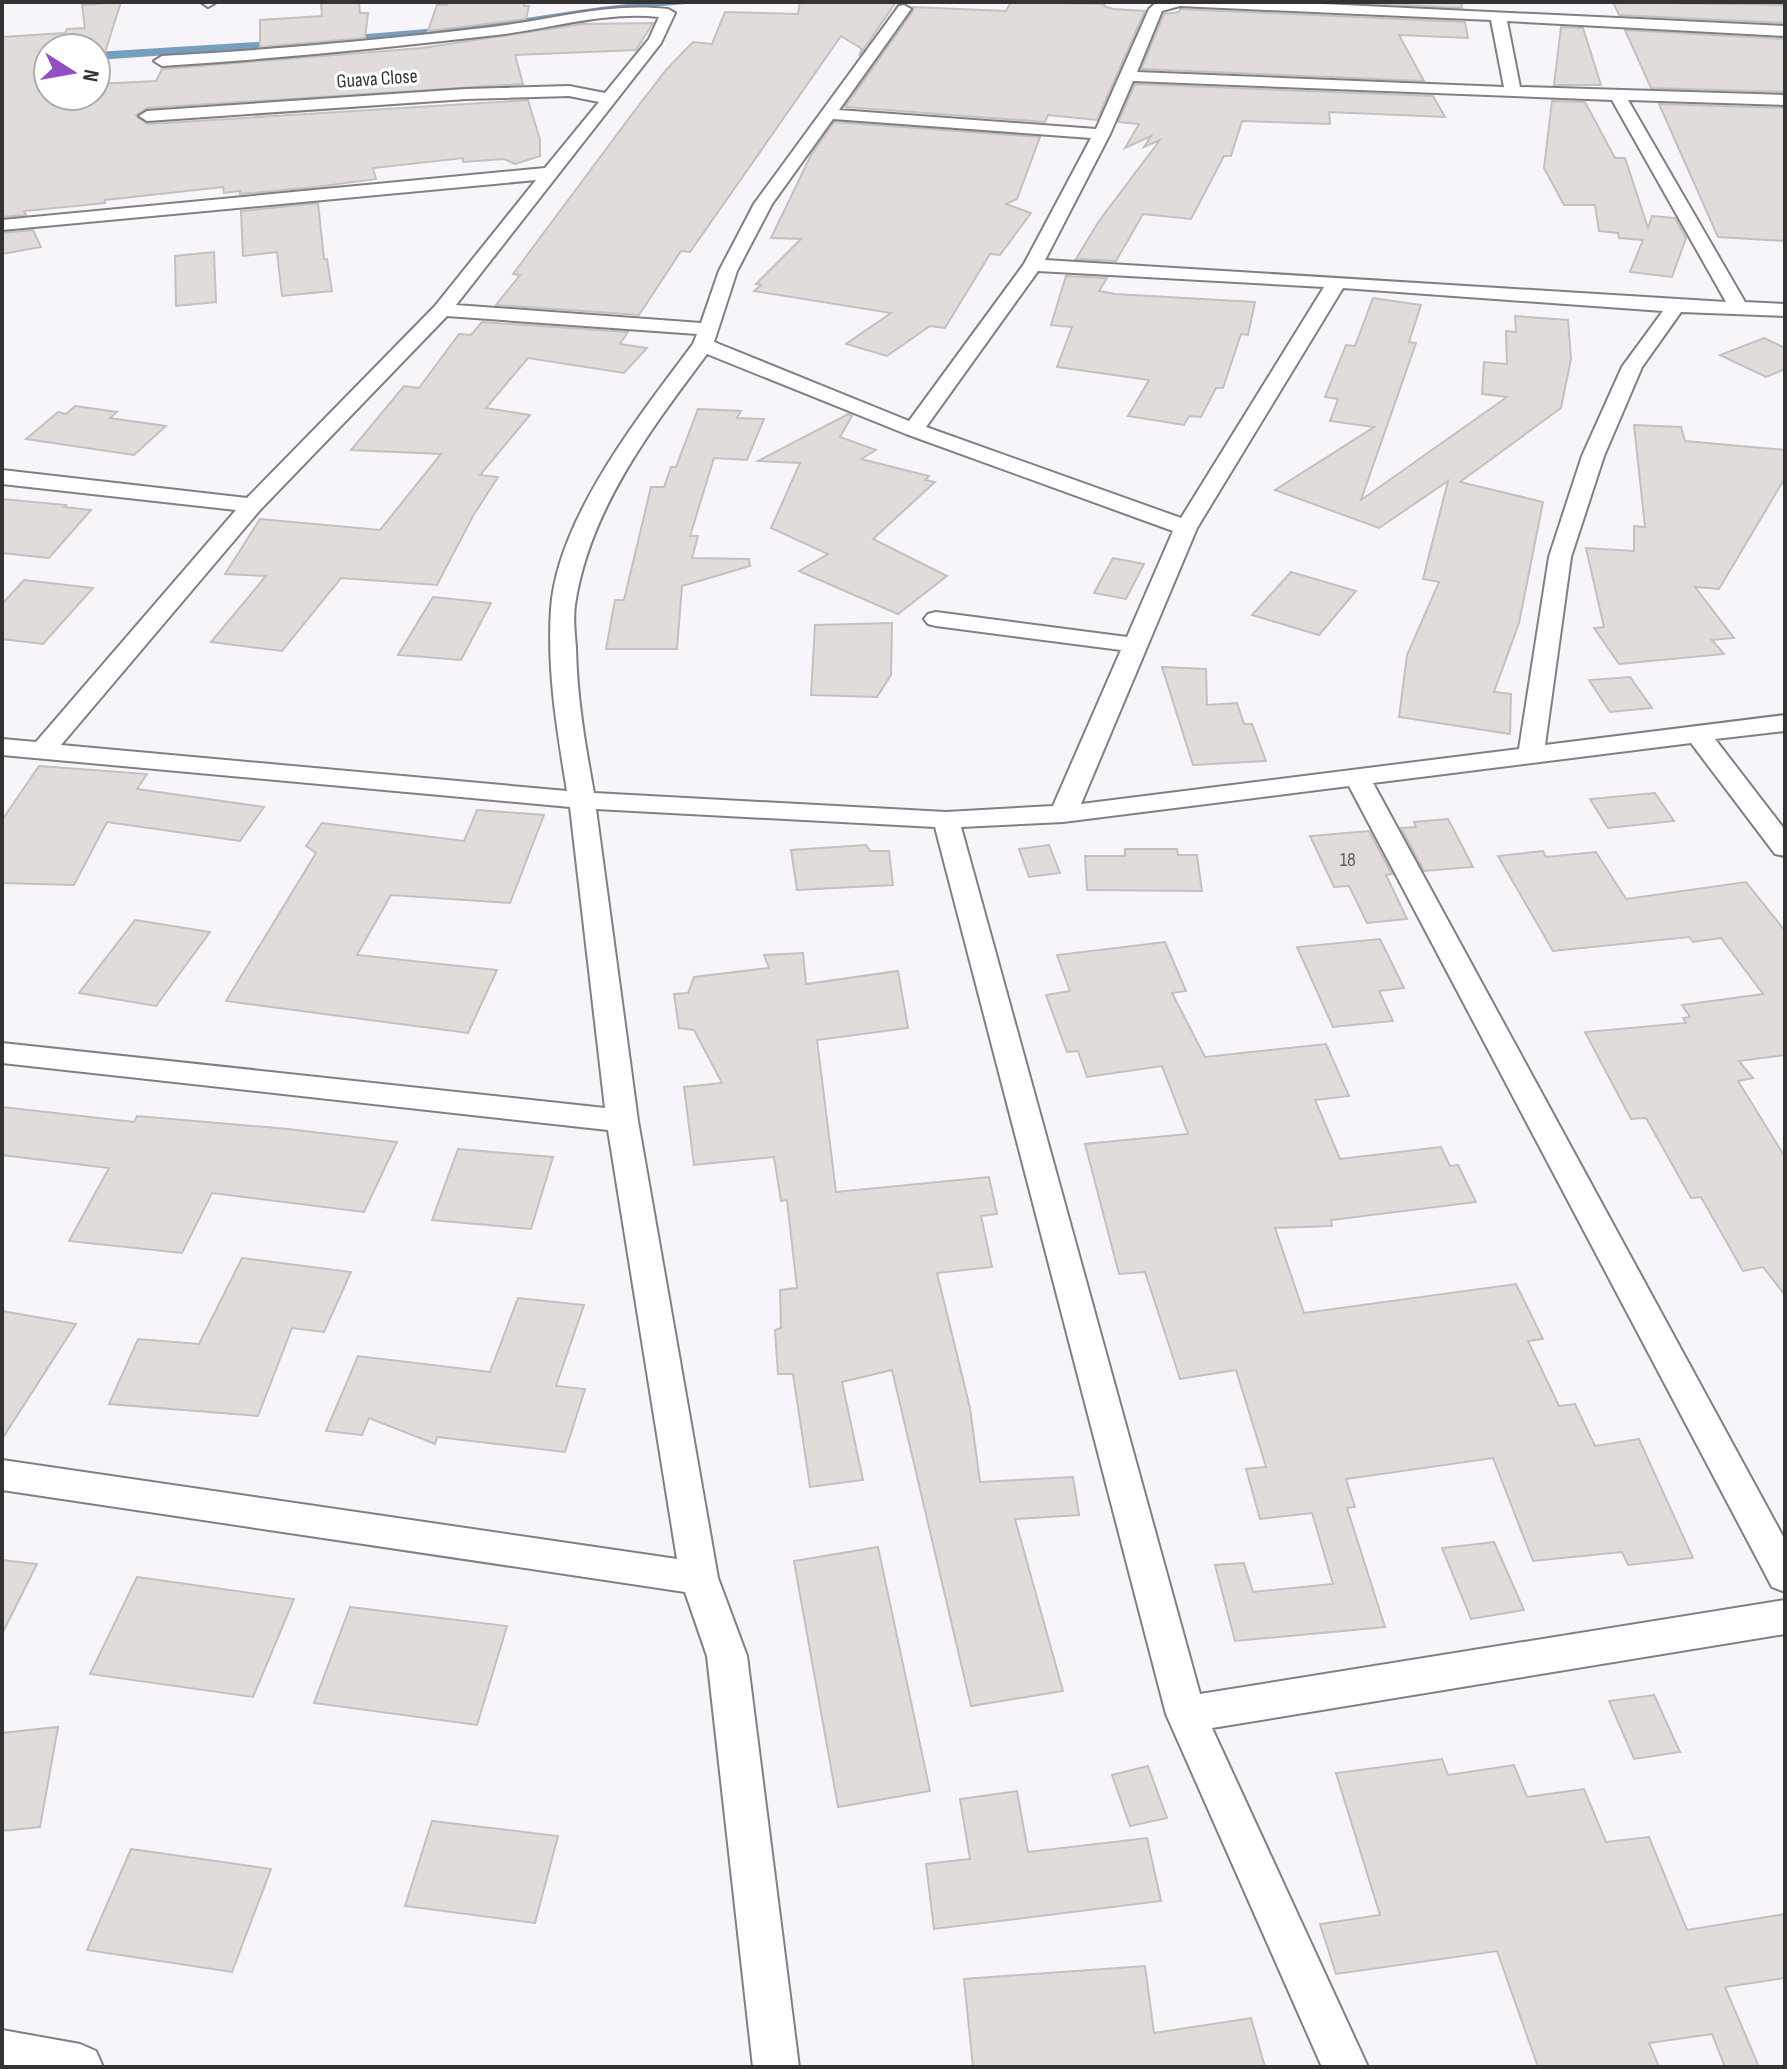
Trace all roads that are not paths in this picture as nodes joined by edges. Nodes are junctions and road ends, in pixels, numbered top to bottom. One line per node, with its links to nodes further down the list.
1 (1159, 3): 3 (street); 6 (street)
2 (904, 9): 11 (street)
3 (1498, 16): 4 (street); 7 (street)
4 (1785, 31)
5 (162, 61): 9 (street)
6 (1126, 76): 7 (street); 13 (street)
7 (1513, 92): 8 (street)
8 (1617, 95): 10 (street); 19 (street)
9 (609, 99): 12 (street, Guava Close); 14 (street)
10 (1785, 100)
11 (828, 114): 13 (street); 22 (street)
12 (147, 116)
13 (1102, 134): 16 (street)
14 (551, 173): 15 (street); 20 (street)
15 (2, 225)
16 (1033, 265): 17 (street); 23 (street)
17 (1337, 282): 18 (street); 26 (street)
18 (1676, 306): 19 (street); 33 (street)
19 (1739, 308): 21 (street)
20 (442, 310): 22 (street); 25 (street)
21 (1785, 310)
22 (705, 337): 23 (street); 35 (street)
23 (913, 430): 26 (street)
24 (2, 477): 25 (street)
25 (252, 505): 32 (street)
26 (1186, 528): 28 (street)
27 (936, 619): 28 (street)
28 (1136, 645): 36 (street)
29 (1785, 723): 30 (street)
30 (1696, 732): 33 (street); 38 (street)
31 (2, 747): 32 (street)
32 (44, 749): 35 (street)
33 (1531, 754): 34 (street)
34 (1357, 777): 36 (street); 42 (street)
35 (582, 800): 37 (street); 40 (street)
36 (1063, 814): 37 (street)
37 (946, 820): 45 (street)
38 (1785, 848)
39 (2, 1053): 40 (street)
40 (622, 1121): 43 (street)
41 (2, 1475): 43 (street)
42 (1785, 1576)
43 (699, 1578): 48 (street)
44 (1785, 1617): 45 (street)
45 (1186, 1714): 49 (street)
46 (2, 2052): 47 (street)
47 (80, 2067)
48 (776, 2067)
49 (1345, 2067)

